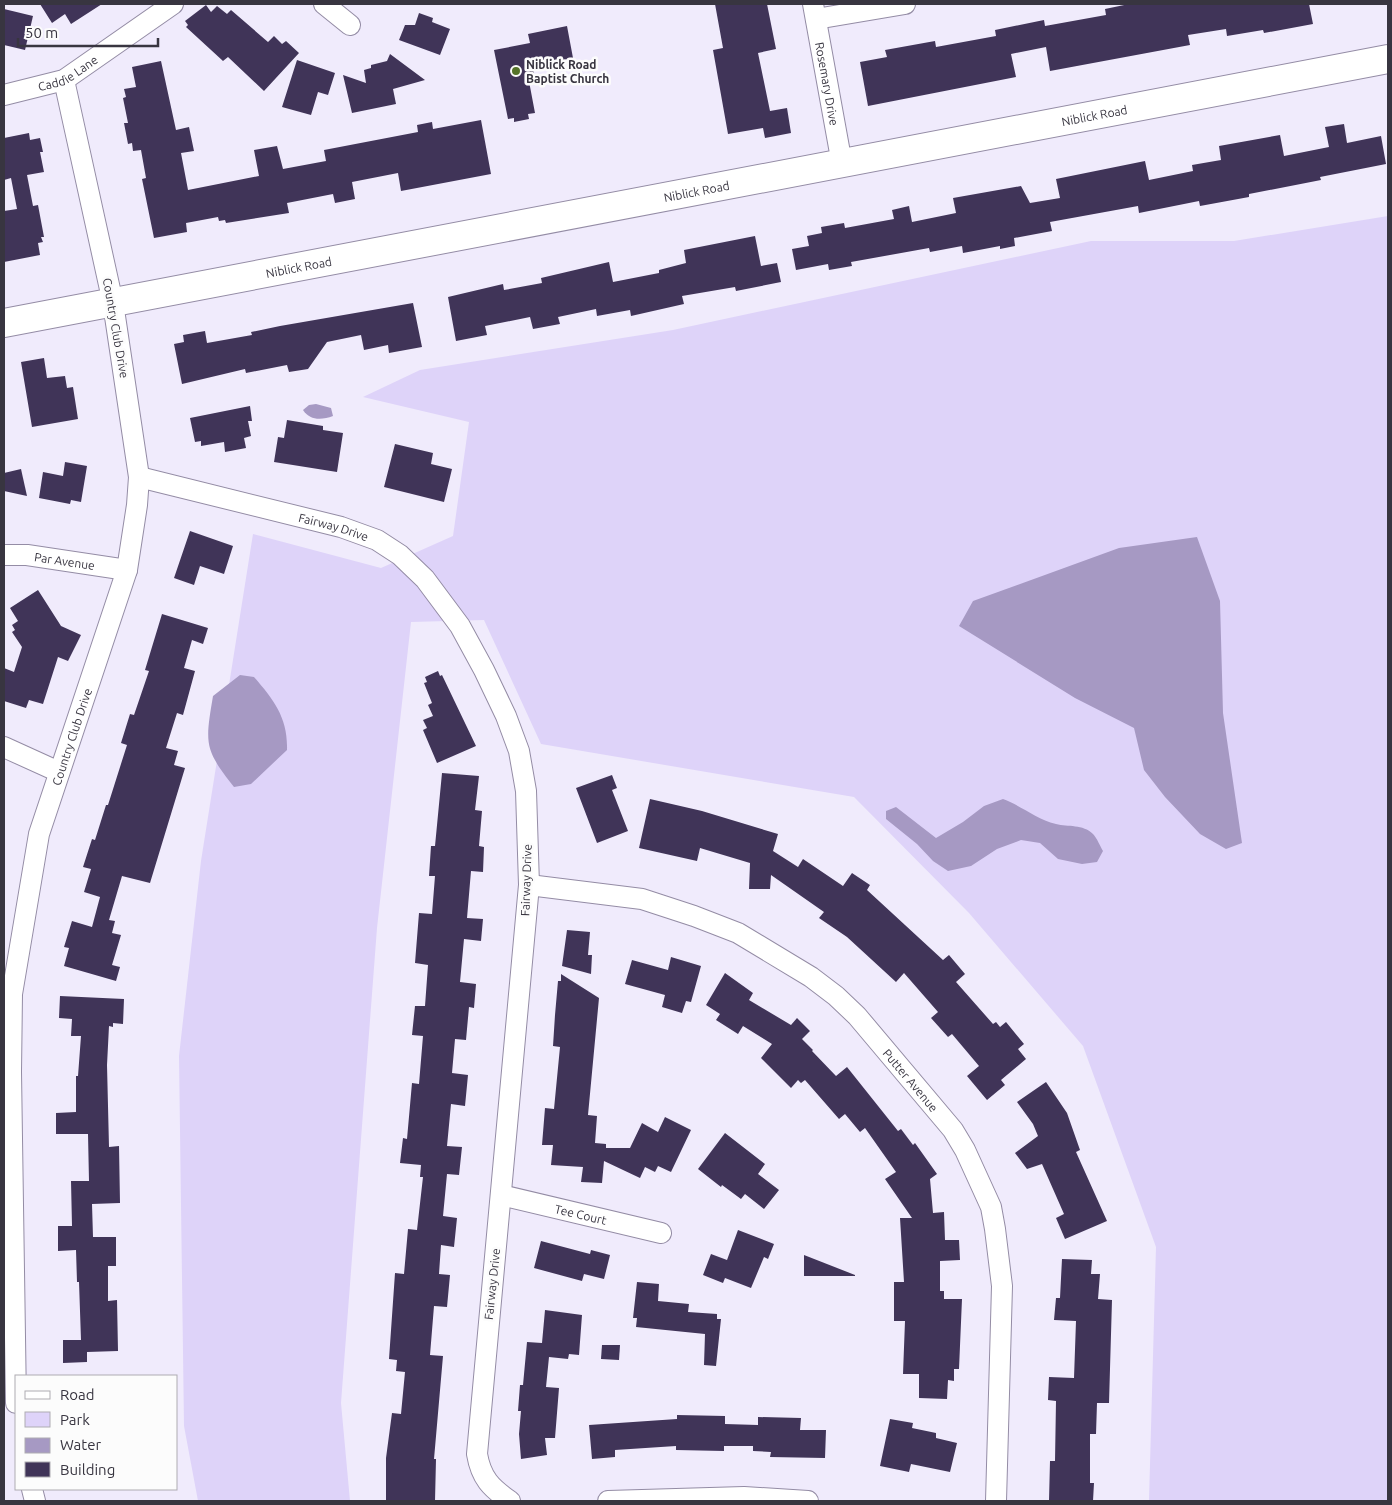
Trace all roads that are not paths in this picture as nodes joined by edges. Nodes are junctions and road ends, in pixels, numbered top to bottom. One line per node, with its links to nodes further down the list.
1 (173, 4): 7 (street, Caddie Lane)
2 (324, 4): 5 (street)
3 (905, 4): 4 (street)
4 (815, 11): 9 (street, Rosemary Drive)
5 (350, 25)
6 (1388, 59): 9 (main road, Niblick Road)
7 (64, 80): 8 (street, Caddie Lane); 10 (street, Country Club Drive)
8 (4, 95)
9 (842, 164): 10 (main road, Niblick Road)
10 (113, 303): 11 (main road, Niblick Road); 12 (street, Country Club Drive)
11 (4, 323)
12 (139, 477): 14 (street, Country Club Drive); 17 (street, Fairway Drive)
13 (4, 555): 14 (street, Par Avenue)
14 (126, 570): 16 (street, Country Club Drive)
15 (4, 747): 16 (street)
16 (59, 772): 18 (street, Country Club Drive)
17 (529, 884): 19 (street, Fairway Drive); 25 (street, Putter Avenue)
18 (8, 994): 21 (street, Country Club Drive)
19 (501, 1195): 20 (street, Tee Court); 22 (street, Fairway Drive)
20 (661, 1232)
21 (15, 1375)
22 (510, 1501)
23 (608, 1501): 24 (street)
24 (808, 1501)
25 (996, 1501)

